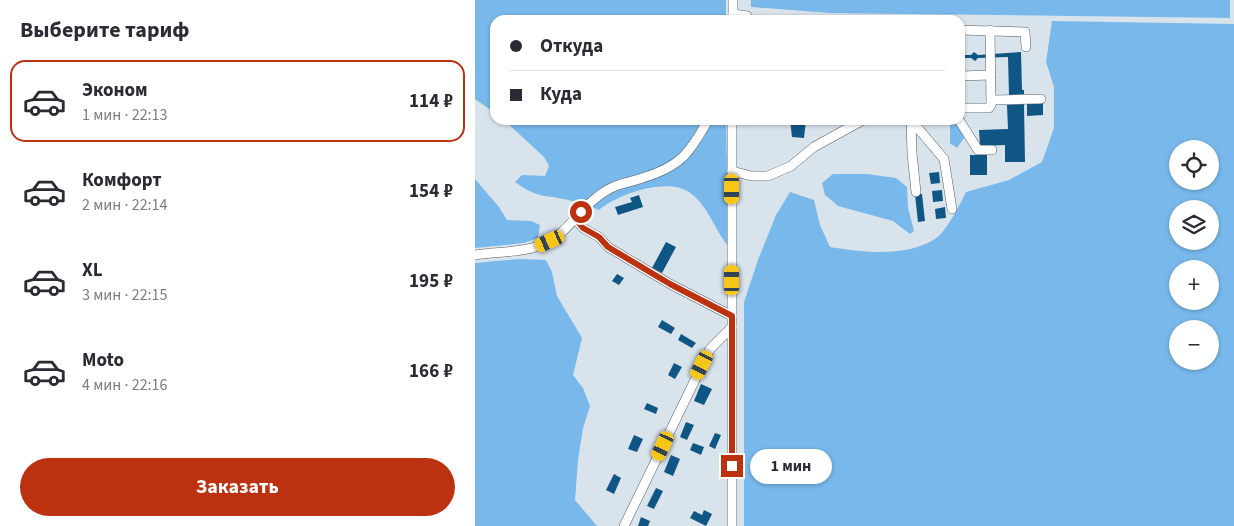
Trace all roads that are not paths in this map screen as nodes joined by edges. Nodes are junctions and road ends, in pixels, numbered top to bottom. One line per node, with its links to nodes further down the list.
1 (733, 0): 2 (street)
2 (733, 15)
3 (965, 30): 4 (street)
4 (990, 30): 5 (street); 6 (street)
5 (1026, 47)
6 (991, 75): 7 (street); 9 (street)
7 (965, 76)
8 (1041, 99): 9 (street)
9 (992, 100): 10 (street)
10 (965, 108)
11 (705, 125): 21 (street)
12 (733, 125): 18 (street)
13 (854, 125): 18 (street)
14 (911, 125): 19 (street)
15 (915, 125): 20 (street)
16 (962, 125): 17 (street)
17 (992, 150)
18 (732, 171): 23 (street)
19 (917, 192)
20 (952, 210)
21 (575, 218): 22 (street); 23 (street)
22 (475, 255)
23 (732, 316): 24 (street)
24 (732, 328): 25 (street); 26 (street)
25 (624, 526)
26 (732, 526)

